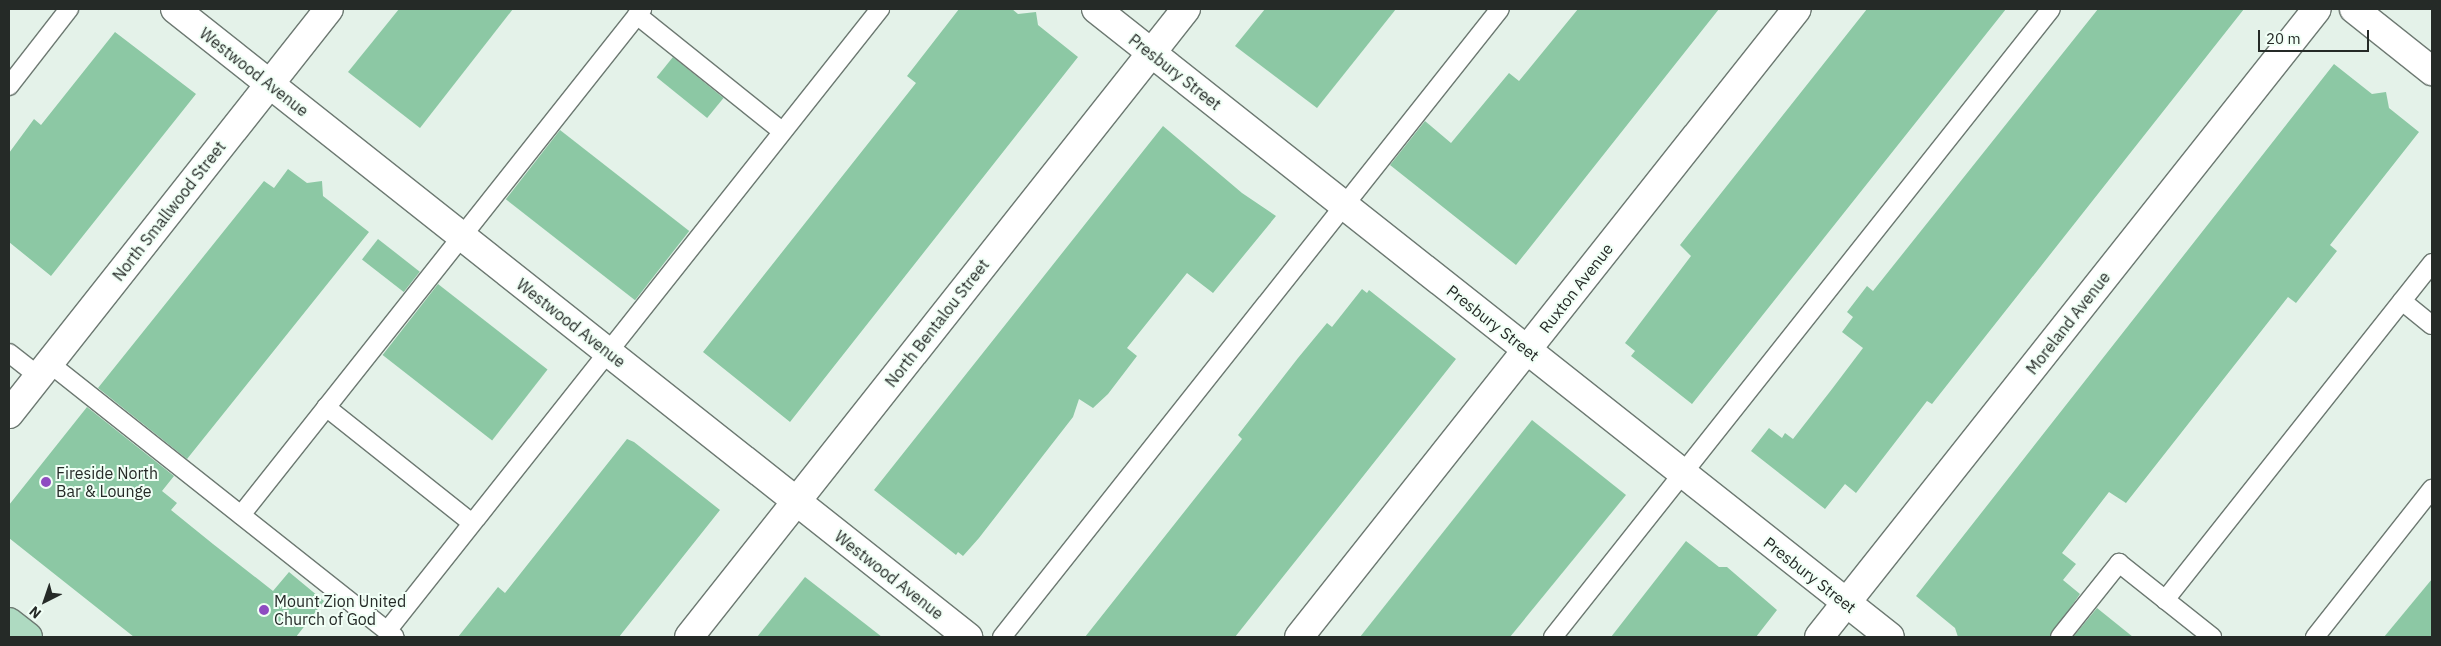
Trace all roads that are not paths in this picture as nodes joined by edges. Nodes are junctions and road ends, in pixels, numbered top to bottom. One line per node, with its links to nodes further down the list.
1 (69, 9): 16 (lane)
2 (175, 9): 15 (street, Westwood Avenue)
3 (330, 9): 15 (street, North Smallwood Street)
4 (880, 9): 17 (lane)
5 (1096, 9): 13 (street, Presbury Street)
6 (1186, 9): 13 (street, North Bentalou Street)
7 (1500, 9): 18 (lane)
8 (1797, 9): 23 (street, Ruxton Avenue)
9 (2051, 9): 29 (lane)
10 (2317, 9): 35 (street, Moreland Avenue)
11 (2354, 9): 14 (street)
12 (639, 12): 17 (lane); 19 (lane)
13 (1151, 52): 18 (street, Presbury Street); 31 (street, North Bentalou Street)
14 (2432, 71)
15 (270, 84): 19 (street, Westwood Avenue); 26 (street, North Smallwood Street)
16 (9, 86)
17 (782, 131): 24 (lane)
18 (1344, 206): 23 (street, Presbury Street); 41 (lane)
19 (462, 236): 24 (street, Westwood Avenue); 27 (lane)
20 (2432, 263): 21 (lane)
21 (2402, 301): 22 (lane); 34 (lane)
22 (2432, 325)
23 (1527, 350): 29 (street, Presbury Street); 42 (street, Ruxton Avenue)
24 (608, 352): 31 (street, Westwood Avenue); 33 (lane)
25 (9, 353): 26 (lane)
26 (43, 370): 28 (street, North Smallwood Street); 32 (lane)
27 (326, 408): 32 (lane); 33 (lane)
28 (9, 414)
29 (1683, 474): 35 (street, Presbury Street); 43 (lane)
30 (2432, 489): 48 (lane)
31 (796, 501): 39 (street, North Bentalou Street); 40 (street, Westwood Avenue)
32 (241, 515): 37 (lane)
33 (472, 523): 37 (lane)
34 (2165, 600): 46 (lane); 47 (lane)
35 (1846, 603): 44 (street, Moreland Avenue); 45 (street, Presbury Street)
36 (9, 622): 38 (main road)
37 (391, 634)
38 (28, 637)
39 (689, 637)
40 (968, 637)
41 (1002, 637)
42 (1299, 637)
43 (1553, 637)
44 (1819, 637)
45 (1890, 637)
46 (2060, 637)
47 (2212, 637)
48 (2315, 637)

